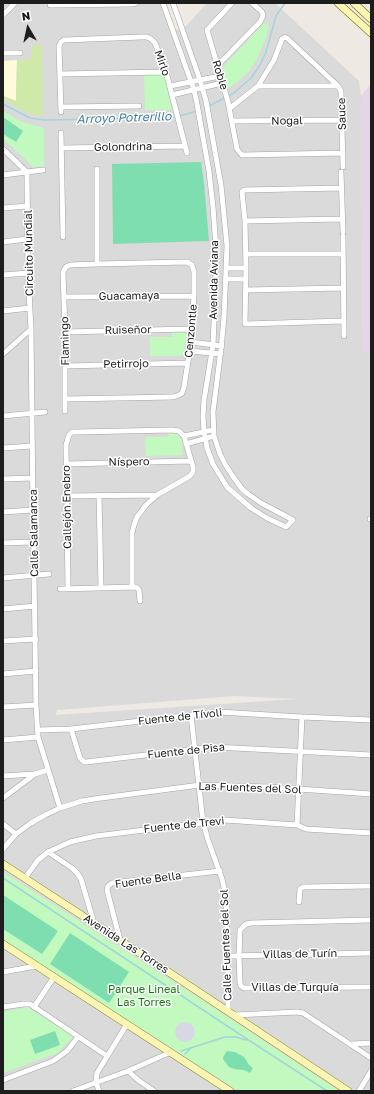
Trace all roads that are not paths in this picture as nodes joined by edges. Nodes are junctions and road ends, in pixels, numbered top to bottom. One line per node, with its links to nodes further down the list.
1 (136, 3): 9 (street)
2 (163, 3): 21 (street, Avenida Aviana)
3 (173, 3): 20 (street, Avenida Aviana)
4 (232, 3): 16 (street, Roble)
5 (252, 3): 16 (street)
6 (338, 3): 13 (street)
7 (354, 3): 12 (street)
8 (13, 4): 11 (street)
9 (58, 4): 10 (street)
10 (50, 5)
11 (3, 15)
12 (371, 19)
13 (371, 33)
14 (3, 53): 15 (street)
15 (20, 53)
16 (217, 66): 19 (street, Roble)
17 (166, 72): 18 (street); 18 (street, Mirlo); 23 (street, Mirlo)
18 (60, 74): 29 (street)
19 (220, 76): 20 (street); 22 (street, Roble)
20 (200, 80): 21 (street); 26 (street, Avenida Aviana)
21 (191, 82): 23 (street); 27 (street, Avenida Aviana)
22 (222, 83): 26 (street); 30 (street, Roble)
23 (170, 86): 28 (street, Mirlo)
24 (258, 86): 25 (street); 25 (street, Sauce); 30 (street)
25 (338, 86): 31 (street, Sauce)
26 (203, 88): 27 (street); 55 (street, Avenida Aviana)
27 (194, 90): 28 (street); 57 (street, Avenida Aviana)
28 (172, 95): 34 (street, Mirlo)
29 (139, 106)
30 (230, 108): 32 (street, Roble)
31 (342, 120): 32 (street, Nogal); 38 (street, Sauce)
32 (232, 121): 38 (street, Roble)
33 (61, 133): 35 (street)
34 (185, 146): 35 (street, Golondrina); 37 (street, Mirlo)
35 (62, 148): 48 (street)
36 (3, 149): 41 (street)
37 (186, 153)
38 (343, 153): 43 (street, Sauce)
39 (97, 169): 53 (street)
40 (43, 170): 41 (street)
41 (27, 172): 42 (street); 44 (street, Circuito Mundial)
42 (3, 175)
43 (341, 188): 46 (street, Sauce); 47 (street)
44 (27, 206): 45 (street); 49 (street, Circuito Mundial)
45 (3, 208)
46 (342, 219): 47 (street); 52 (street, Sauce)
47 (245, 221): 51 (street)
48 (63, 237)
49 (27, 240): 50 (street); 56 (street, Circuito Mundial)
50 (3, 242)
51 (246, 254): 52 (street); 54 (street)
52 (343, 254): 61 (street, Sauce)
53 (97, 264): 63 (street, Cenzontle); 64 (street, Flamingo)
54 (246, 268): 55 (street); 60 (street)
55 (227, 270): 57 (street); 59 (street, Avenida Aviana)
56 (28, 273): 58 (street); 65 (street, Circuito Mundial)
57 (216, 273): 73 (street, Avenida Aviana)
58 (3, 275)
59 (227, 279): 60 (street); 74 (street, Avenida Aviana)
60 (246, 279): 62 (street)
61 (344, 288): 62 (street); 67 (street, Sauce)
62 (246, 290): 67 (street)
63 (194, 296): 64 (street, Guacamaya); 69 (street, Cenzontle)
64 (64, 297): 70 (street, Flamingo)
65 (30, 308): 66 (street); 68 (street, Circuito Mundial)
66 (3, 311)
67 (344, 321): 71 (street, Sauce)
68 (31, 329): 77 (street); 84 (street, Calle Salamanca)
69 (191, 329): 70 (street, Ruiseñor); 72 (street, Cenzontle)
70 (65, 332): 80 (street, Flamingo)
71 (344, 336)
72 (191, 342): 73 (street); 75 (street, Cenzontle)
73 (213, 345): 74 (street); 76 (street, Avenida Aviana)
74 (222, 346): 78 (street, Avenida Aviana)
75 (190, 351): 76 (street); 79 (street, Cenzontle)
76 (212, 353): 78 (street); 87 (street, Avenida Aviana)
77 (3, 354)
78 (221, 354): 86 (street, Avenida Aviana)
79 (188, 363): 80 (street, Petirrojo); 81 (street, Cenzontle)
80 (65, 366): 81 (street, Flamingo)
81 (65, 399): 82 (street, Flamingo)
82 (65, 411)
83 (45, 412): 84 (street)
84 (32, 413): 85 (street); 92 (street, Calle Salamanca)
85 (3, 416)
86 (213, 430): 87 (street); 89 (street, Avenida Aviana)
87 (204, 431): 88 (street); 90 (street, Avenida Aviana)
88 (184, 436): 91 (street); 95 (street, Callejón Enebro)
89 (214, 436): 90 (street); 90 (street, Avenida Aviana)
90 (206, 438): 91 (street)
91 (186, 444): 94 (street)
92 (32, 446): 93 (street); 96 (street, Calle Salamanca)
93 (3, 448)
94 (191, 461): 95 (street, Níspero); 99 (street)
95 (66, 464): 100 (street, Callejón Enebro)
96 (33, 478): 97 (street); 101 (street, Calle Salamanca)
97 (3, 480)
98 (99, 495): 99 (street); 100 (street); 111 (street)
99 (157, 495): 108 (street)
100 (66, 496): 110 (street, Callejón Enebro)
101 (32, 510): 102 (street); 103 (street, Calle Salamanca)
102 (3, 512)
103 (33, 542): 104 (street); 106 (street, Calle Salamanca)
104 (3, 543)
105 (50, 574): 106 (street)
106 (34, 576): 107 (street); 113 (street, Calle Salamanca)
107 (3, 578)
108 (132, 587): 111 (street); 112 (street)
109 (60, 588): 110 (street)
110 (68, 588): 111 (street)
111 (101, 588)
112 (140, 601)
113 (35, 606): 114 (street); 115 (street, Calle Salamanca)
114 (3, 609)
115 (36, 639): 116 (street); 117 (street, Calle Salamanca)
116 (3, 641)
117 (36, 671): 118 (street); 119 (street, Calle Salamanca)
118 (3, 674)
119 (36, 705): 120 (street); 125 (street, Calle Salamanca)
120 (3, 707)
121 (191, 715): 122 (street, Fuente de Tívoli); 124 (street, Fuente de Tívoli); 128 (street, Calle Fuentes del Sol)
122 (302, 717): 123 (street, Fuente de Tívoli); 129 (street)
123 (371, 720)
124 (71, 729): 125 (street, Fuente de Tívoli); 128 (street, Fuente de Pisa)
125 (38, 730): 126 (street, Calle Salamanca)
126 (38, 737): 127 (street); 131 (street, Calle Salamanca)
127 (3, 740)
128 (196, 749): 129 (street, Fuente de Pisa); 134 (street, Calle Fuentes del Sol)
129 (301, 751): 130 (street, Fuente de Pisa); 135 (street)
130 (371, 755)
131 (48, 770): 132 (street); 138 (street, Calle Salamanca)
132 (35, 774): 133 (street); 137 (street)
133 (3, 776)
134 (200, 785): 135 (street, Las Fuentes del Sol); 138 (street, Las Fuentes del Sol); 139 (street, Calle Fuentes del Sol)
135 (299, 789): 136 (street, Las Fuentes del Sol); 141 (street)
136 (371, 794)
137 (3, 798)
138 (60, 808): 143 (street, Las Fuentes del Sol)
139 (203, 822): 141 (street, Fuente de Trevi); 145 (street, Fuente de Trevi); 147 (street, Calle Fuentes del Sol)
140 (3, 824): 143 (street)
141 (297, 825): 142 (street, Fuente de Trevi)
142 (371, 833)
143 (16, 834): 144 (street, Las Fuentes del Sol)
144 (3, 849)
145 (48, 852): 148 (street, Fuente de Trevi); 152 (street)
146 (3, 864): 148 (street, Avenida Las Torres)
147 (220, 871): 153 (street, Fuente Bella); 156 (street, Calle Fuentes del Sol)
148 (25, 878): 152 (street, Avenida Las Torres)
149 (371, 886): 150 (street)
150 (299, 902)
151 (371, 920): 157 (street, Villas de Turquía)
152 (94, 923): 153 (street, Avenida Las Torres)
153 (120, 940): 164 (street, Avenida Las Torres)
154 (3, 944): 158 (street)
155 (371, 953): 157 (street, Villas de Turín)
156 (228, 956): 157 (street, Villas de Turín); 164 (street, Calle Fuentes del Sol)
157 (239, 956): 161 (street, Villas de Turquía)
158 (36, 966): 159 (street); 160 (street)
159 (3, 972)
160 (54, 977): 163 (street); 165 (street)
161 (371, 987)
162 (3, 1007): 163 (street)
163 (34, 1007): 166 (street)
164 (231, 1014): 168 (street); 180 (street, Avenida Las Torres)
165 (127, 1024): 169 (street); 170 (street)
166 (78, 1037): 170 (street); 174 (street)
167 (371, 1043): 168 (street)
168 (352, 1044): 171 (street)
169 (171, 1052): 172 (street); 179 (street)
170 (107, 1056): 175 (street)
171 (371, 1058)
172 (128, 1071): 175 (street); 178 (street)
173 (370, 1073): 181 (street)
174 (3, 1080)
175 (96, 1082): 176 (street); 177 (street)
176 (73, 1091)
177 (99, 1091)
178 (154, 1091)
179 (230, 1091)
180 (348, 1091)
181 (359, 1091)

